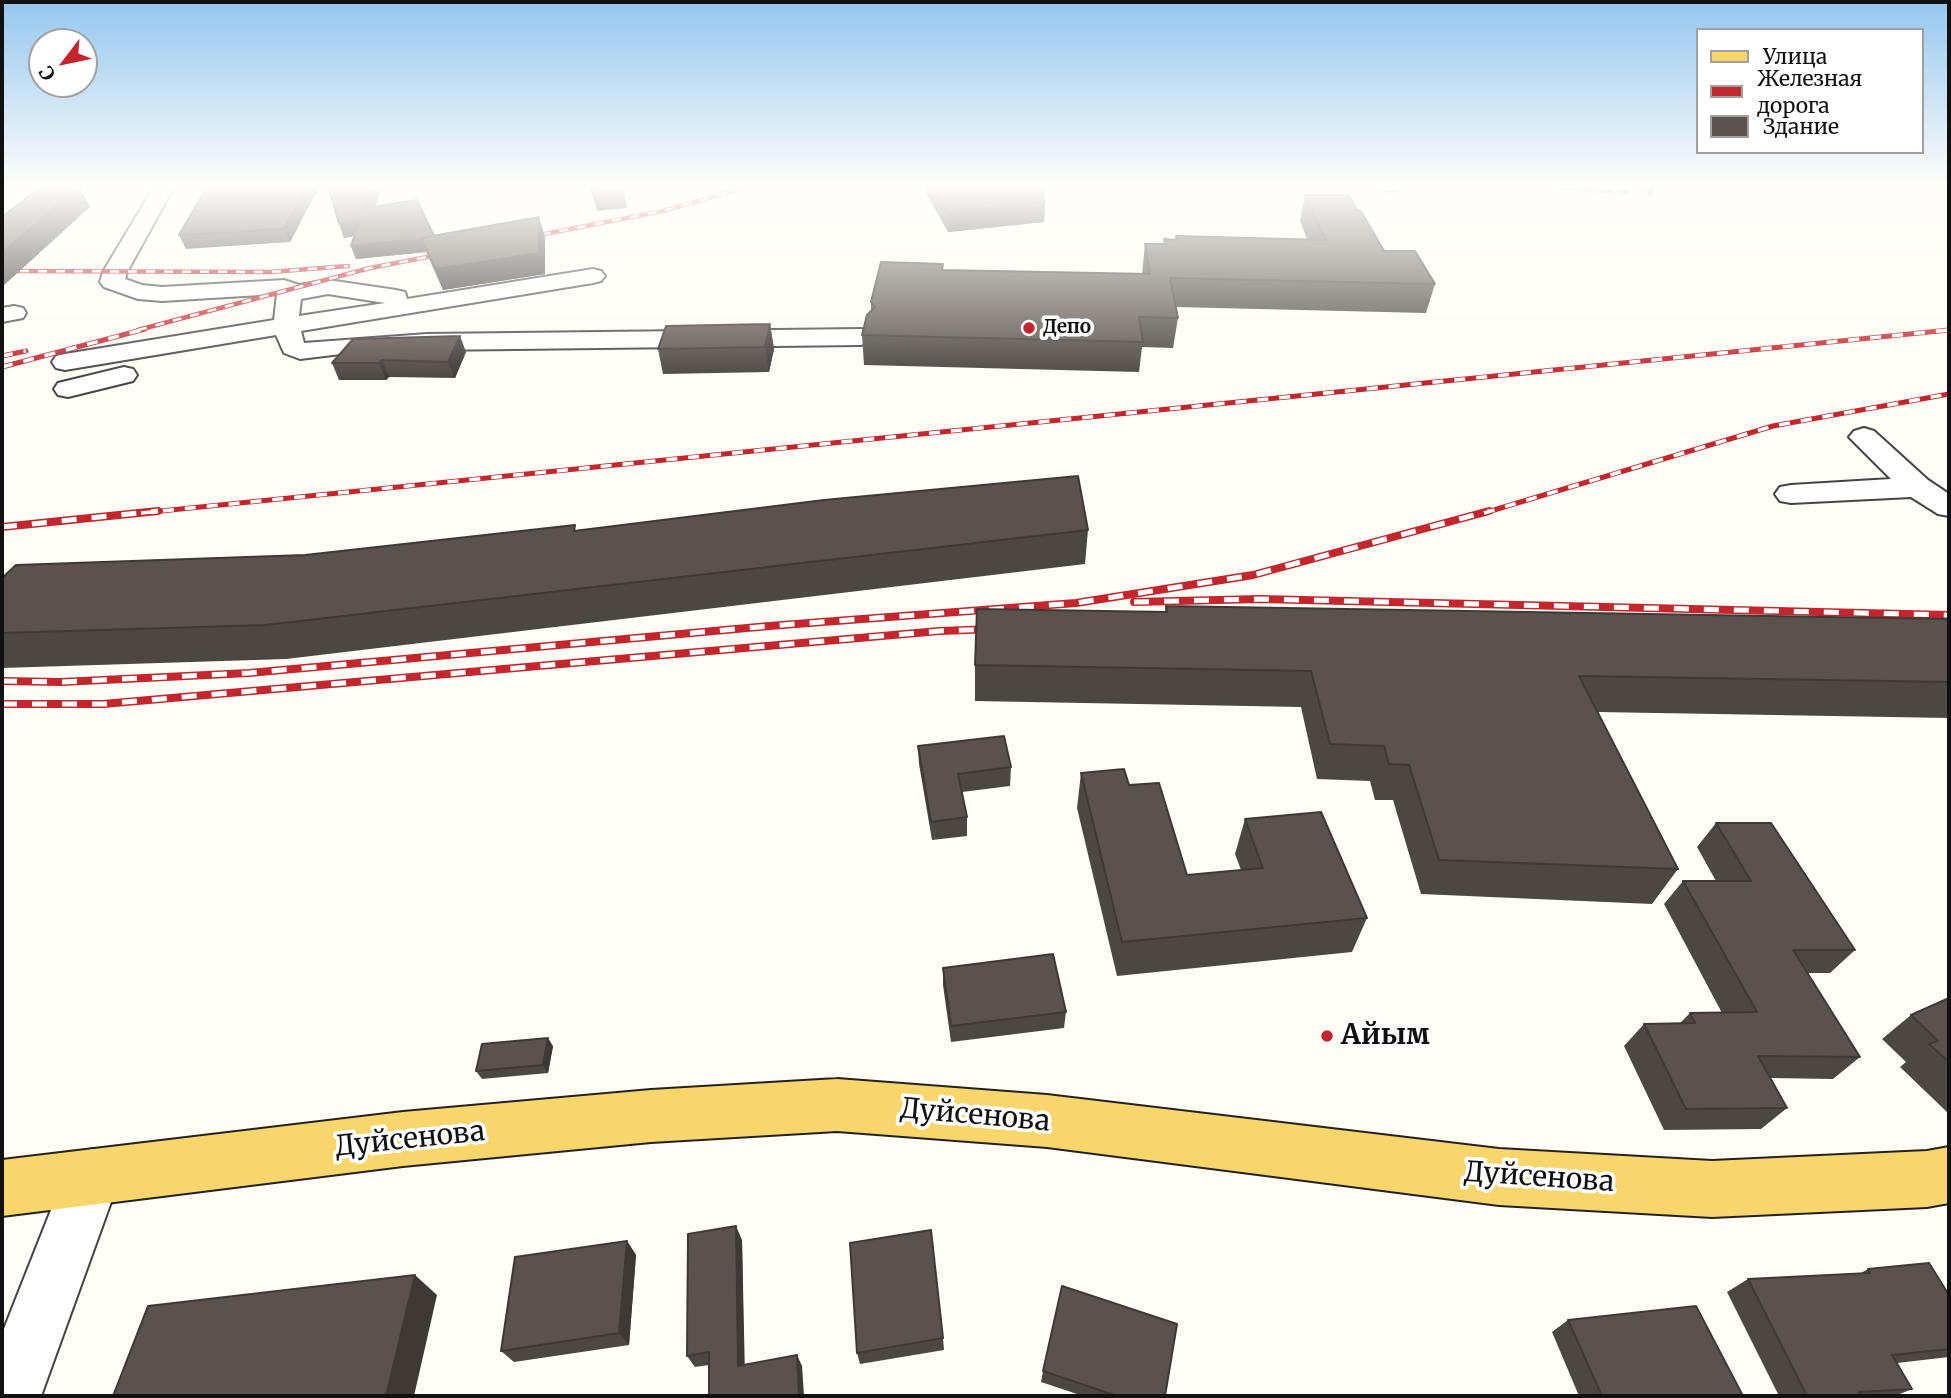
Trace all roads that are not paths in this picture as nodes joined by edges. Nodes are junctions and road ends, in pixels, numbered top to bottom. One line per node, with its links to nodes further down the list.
1 (127, 250): 3 (lane)
2 (593, 276): 4 (lane)
3 (290, 294): 4 (lane); 5 (lane)
4 (432, 302): 5 (lane)
5 (286, 326): 7 (lane); 9 (lane)
6 (861, 337): 7 (lane)
7 (300, 351): 8 (lane)
8 (273, 355)
9 (65, 362)
10 (219, 362): 11 (lane)
11 (68, 389)
12 (1864, 437): 13 (lane)
13 (1917, 487): 14 (lane); 15 (lane)
14 (1791, 494)
15 (1949, 507)
16 (1949, 1175): 17 (main road, Дуйсенова)
17 (92, 1177): 18 (main road, Дуйсенова); 19 (lane)
18 (2, 1188)
19 (9, 1396)

